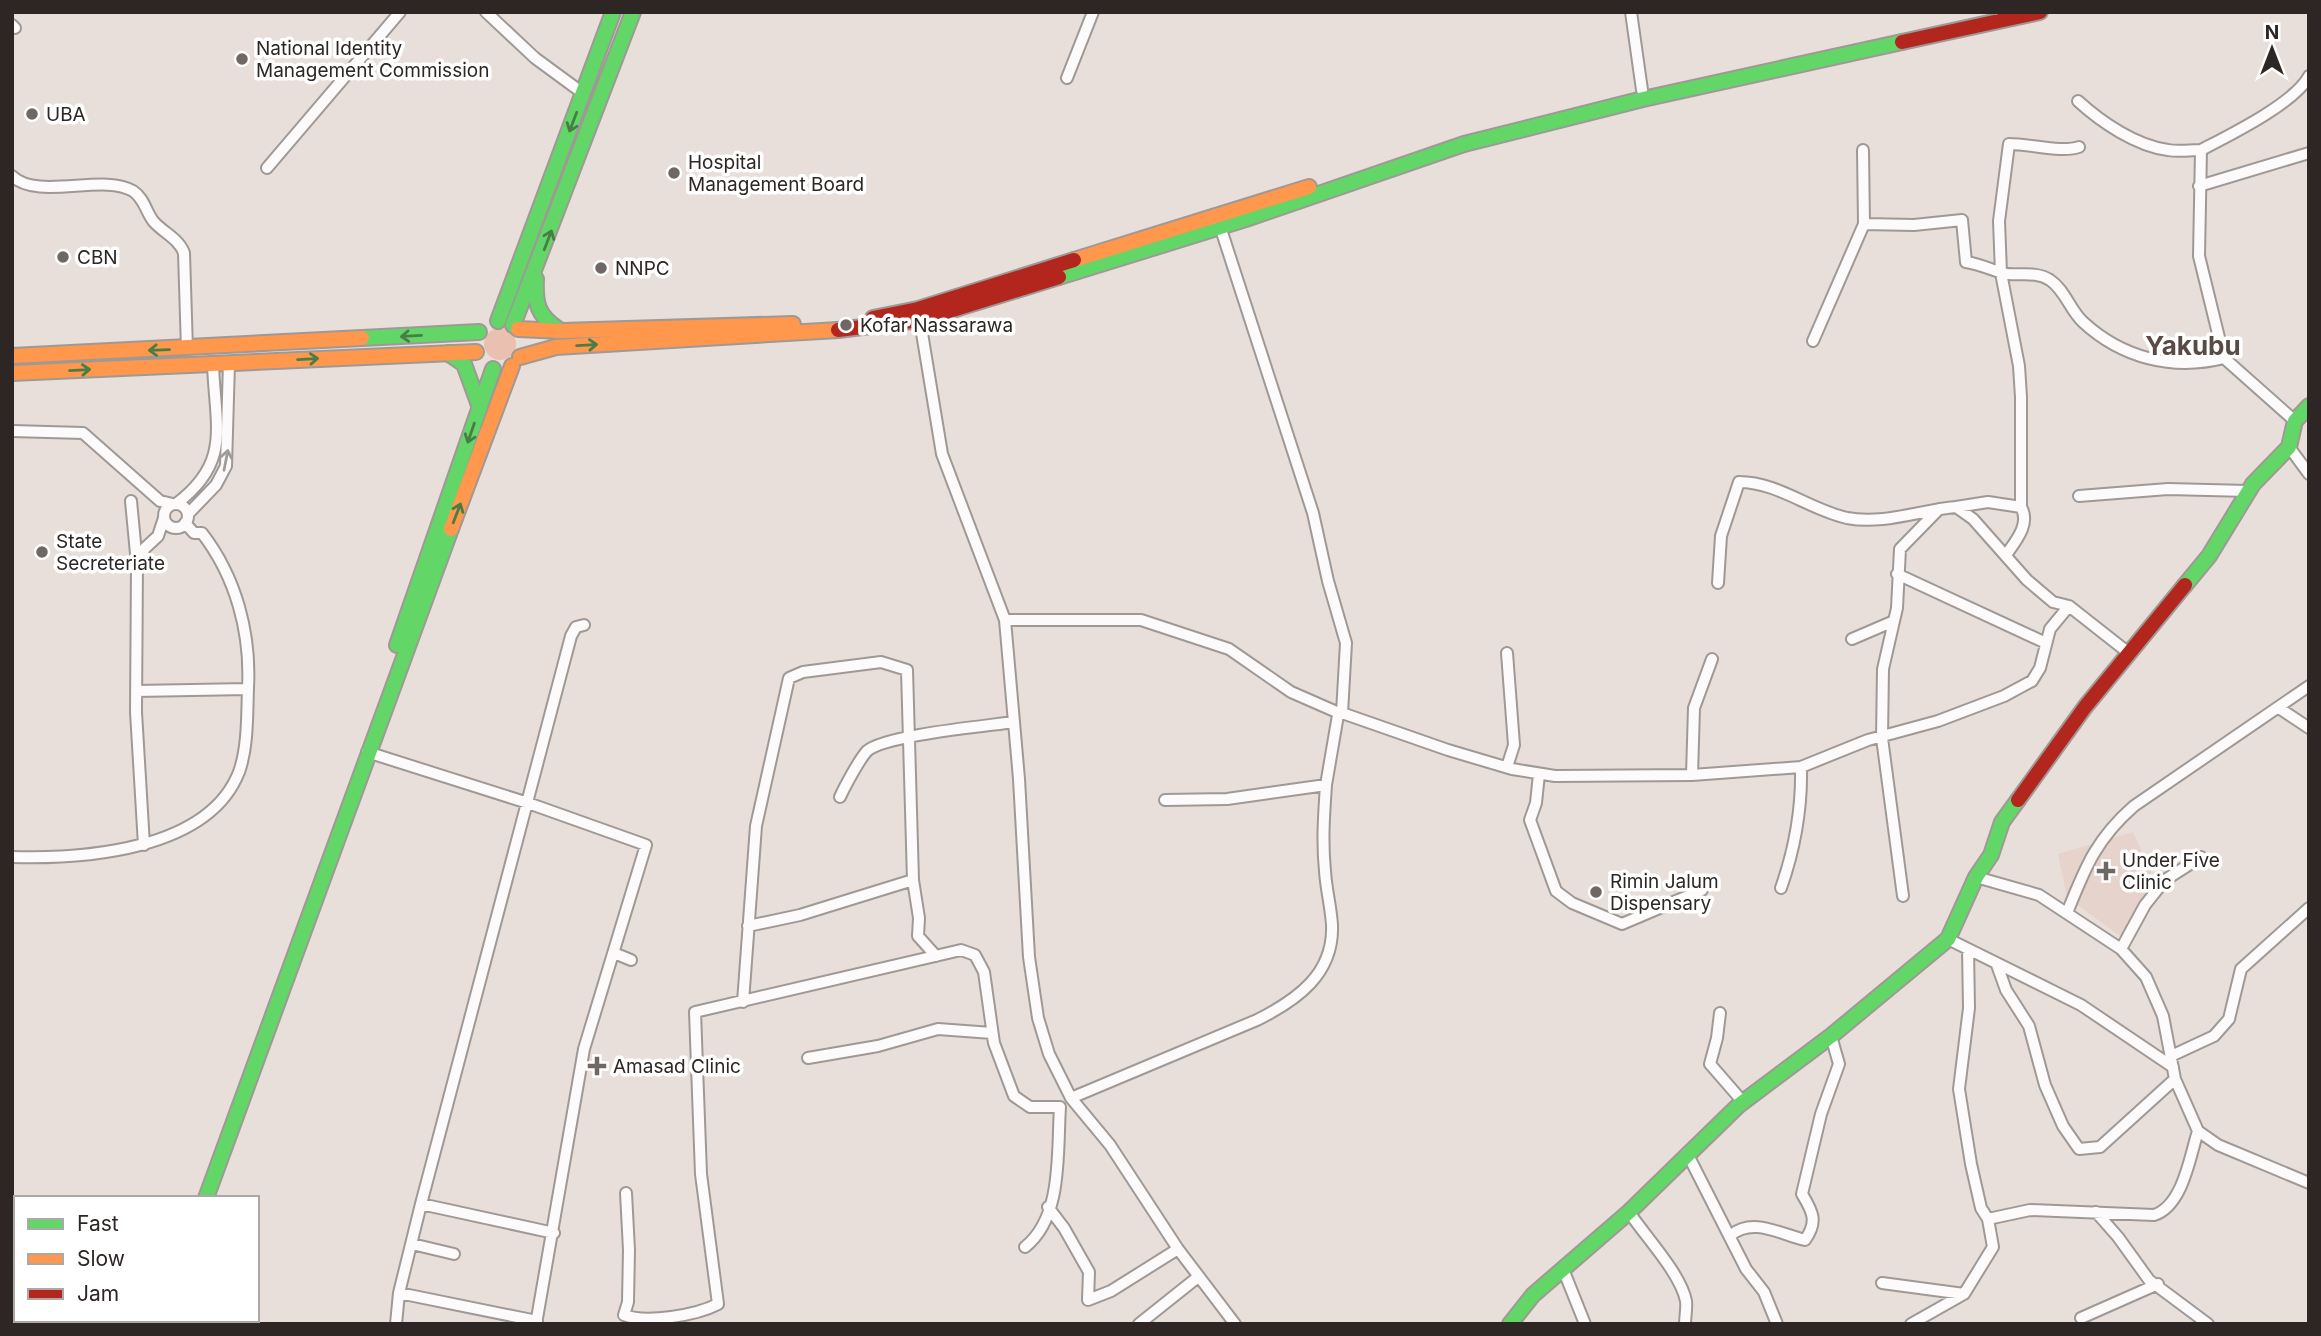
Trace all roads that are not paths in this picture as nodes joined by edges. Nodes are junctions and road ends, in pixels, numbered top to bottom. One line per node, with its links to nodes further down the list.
1 (400, 12): 18 (street)
2 (486, 12): 12 (street)
3 (613, 12): 12 (street)
4 (634, 12): 23 (street, one-way to 4)
5 (1093, 12): 10 (street)
6 (1632, 12): 11 (street)
7 (2001, 12): 11 (street)
8 (2040, 12): 21 (street)
9 (2309, 76): 16 (street)
10 (1067, 78)
11 (1642, 90): 21 (street)
12 (584, 94): 26 (street, one-way to 26)
13 (2078, 101): 16 (street)
14 (2079, 147): 24 (street)
15 (1863, 150): 22 (street)
16 (2201, 150): 20 (street)
17 (2309, 153): 20 (street)
18 (267, 168)
19 (12, 176): 31 (street)
20 (2199, 186): 35 (street)
21 (1219, 222): 25 (street); 74 (street)
22 (1864, 224): 24 (street); 30 (street)
23 (536, 272): 27 (street); 28 (street)
24 (2001, 272): 35 (street); 52 (street)
25 (919, 315): 28 (street); 36 (street, one-way to 25); 62 (street)
26 (498, 321): 27 (street); 29 (street)
27 (515, 327): 28 (street); 36 (street)
28 (562, 331)
29 (479, 332): 31 (street, one-way to 31); 33 (street)
30 (1813, 341)
31 (187, 349): 34 (street, one-way to 34)
32 (447, 352): 33 (street); 37 (street, one-way to 32); 42 (street)
33 (476, 352): 39 (street)
34 (12, 356)
35 (2224, 358): 43 (street)
36 (516, 361): 39 (street); 79 (street, one-way to 36)
37 (229, 363): 38 (street); 55 (street, one-way to 37)
38 (213, 364): 40 (street, one-way to 38); 50 (street)
39 (494, 369): 42 (street)
40 (12, 373)
41 (2309, 406): 43 (street)
42 (480, 408): 119 (street, one-way to 119)
43 (2295, 421): 45 (street)
44 (12, 431): 54 (street)
45 (2289, 447): 46 (street); 47 (street)
46 (2309, 474)
47 (2249, 491): 48 (street); 68 (street)
48 (2079, 496)
49 (131, 501): 58 (street)
50 (175, 504): 54 (street); 55 (street)
51 (1956, 507): 52 (street); 53 (street); 57 (street)
52 (2021, 508): 57 (street)
53 (1939, 509): 59 (street); 60 (street)
54 (163, 510): 55 (street); 56 (street)
55 (183, 522): 56 (street); 71 (street)
56 (158, 536): 58 (street)
57 (2006, 555): 61 (street)
58 (137, 564): 72 (street)
59 (1897, 574): 63 (street); 66 (street)
60 (1718, 583)
61 (2069, 606): 66 (street); 68 (street)
62 (1005, 620): 74 (street); 75 (street)
63 (1894, 621): 65 (street); 78 (street)
64 (584, 625): 87 (street)
65 (1852, 639)
66 (2046, 643): 78 (street)
67 (1507, 653): 80 (street)
68 (2130, 654): 91 (street)
69 (1712, 659): 83 (street)
70 (2309, 686): 73 (street)
71 (248, 689): 72 (street); 88 (street)
72 (136, 691): 88 (street)
73 (2279, 708): 76 (street); 97 (street)
74 (1341, 713): 80 (street); 84 (street)
75 (1014, 722): 77 (street); 113 (street)
76 (2309, 728)
77 (910, 736): 85 (street); 92 (street); 98 (street)
78 (1882, 738): 81 (street); 95 (street)
79 (367, 752): 87 (street); 120 (street)
80 (1507, 767): 82 (street)
81 (1801, 767): 83 (street); 93 (street)
82 (1539, 774): 83 (street); 94 (street)
83 (1692, 775)
84 (1326, 785): 86 (street); 113 (street)
85 (840, 797)
86 (1165, 800)
87 (528, 803): 102 (street); 121 (street)
88 (144, 845): 89 (street)
89 (12, 857)
90 (2201, 857): 101 (street)
91 (1976, 877): 97 (street); 99 (street)
92 (913, 880): 98 (street); 103 (street)
93 (1781, 888)
94 (1702, 890)
95 (1903, 896)
96 (2309, 908): 111 (street)
97 (2067, 913): 101 (street)
98 (748, 926): 106 (street)
99 (1948, 939): 100 (street); 109 (street)
100 (1968, 949): 105 (street); 125 (street)
101 (2121, 949): 111 (street)
102 (614, 953): 104 (street); 126 (street)
103 (936, 956): 106 (street); 108 (street)
104 (631, 960)
105 (1997, 965): 111 (street); 112 (street)
106 (743, 1002): 118 (street)
107 (1720, 1013): 114 (street)
108 (992, 1033): 110 (street); 122 (street)
109 (1831, 1036): 114 (street); 127 (street)
110 (808, 1058)
111 (2172, 1061): 112 (street)
112 (2175, 1079): 115 (street)
113 (1070, 1098): 130 (street)
114 (1743, 1102): 116 (street)
115 (2199, 1131): 117 (street); 124 (street)
116 (1687, 1153): 123 (street); 127 (street)
117 (2309, 1183)
118 (626, 1193)
119 (199, 1196)
120 (207, 1196)
121 (421, 1204): 126 (street); 128 (street)
122 (1048, 1207): 129 (street); 130 (street)
123 (1629, 1212): 132 (street); 145 (street)
124 (2096, 1212): 125 (street); 135 (street)
125 (1988, 1219): 137 (street)
126 (554, 1233): 139 (street)
127 (1731, 1234): 146 (street)
128 (412, 1244): 131 (street); 136 (street)
129 (1024, 1247)
130 (1178, 1248): 133 (street)
131 (454, 1254)
132 (1563, 1269): 143 (street); 144 (street)
133 (1198, 1277): 141 (street); 142 (street)
134 (1882, 1283): 137 (street)
135 (2158, 1284): 138 (street); 148 (street)
136 (399, 1293): 139 (street); 140 (street)
137 (1964, 1294): 147 (street)
138 (2081, 1318)
139 (536, 1322)
140 (396, 1324)
141 (1139, 1324)
142 (1235, 1324)
143 (1510, 1324)
144 (1585, 1324)
145 (1685, 1324)
146 (1777, 1324)
147 (1911, 1324)
148 (2208, 1324)

